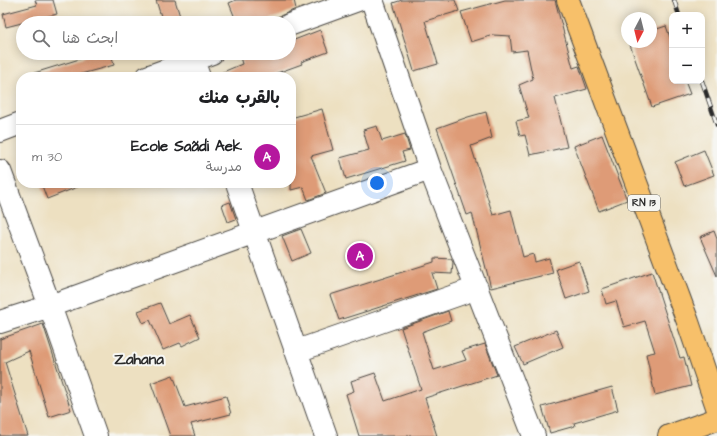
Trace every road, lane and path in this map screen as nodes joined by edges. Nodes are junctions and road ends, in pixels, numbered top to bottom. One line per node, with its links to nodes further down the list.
1 (358, 0): 5 (street)
2 (372, 0): 10 (street)
3 (568, 0): 19 (main road, RN 13)
4 (584, 0): 18 (main road, RN 13)
5 (296, 22)
6 (201, 63): 7 (street)
7 (166, 72)
8 (16, 125): 9 (street)
9 (0, 131)
10 (430, 169): 13 (street); 14 (street)
11 (0, 171): 15 (street)
12 (239, 188): 13 (street)
13 (255, 232): 15 (street); 17 (street)
14 (477, 288): 17 (street); 23 (street)
15 (50, 306): 16 (street); 21 (street)
16 (0, 322)
17 (297, 351): 22 (street)
18 (717, 373)
19 (717, 407)
20 (717, 418): 24 (main road)
21 (96, 436)
22 (326, 436)
23 (534, 436)
24 (669, 436)

